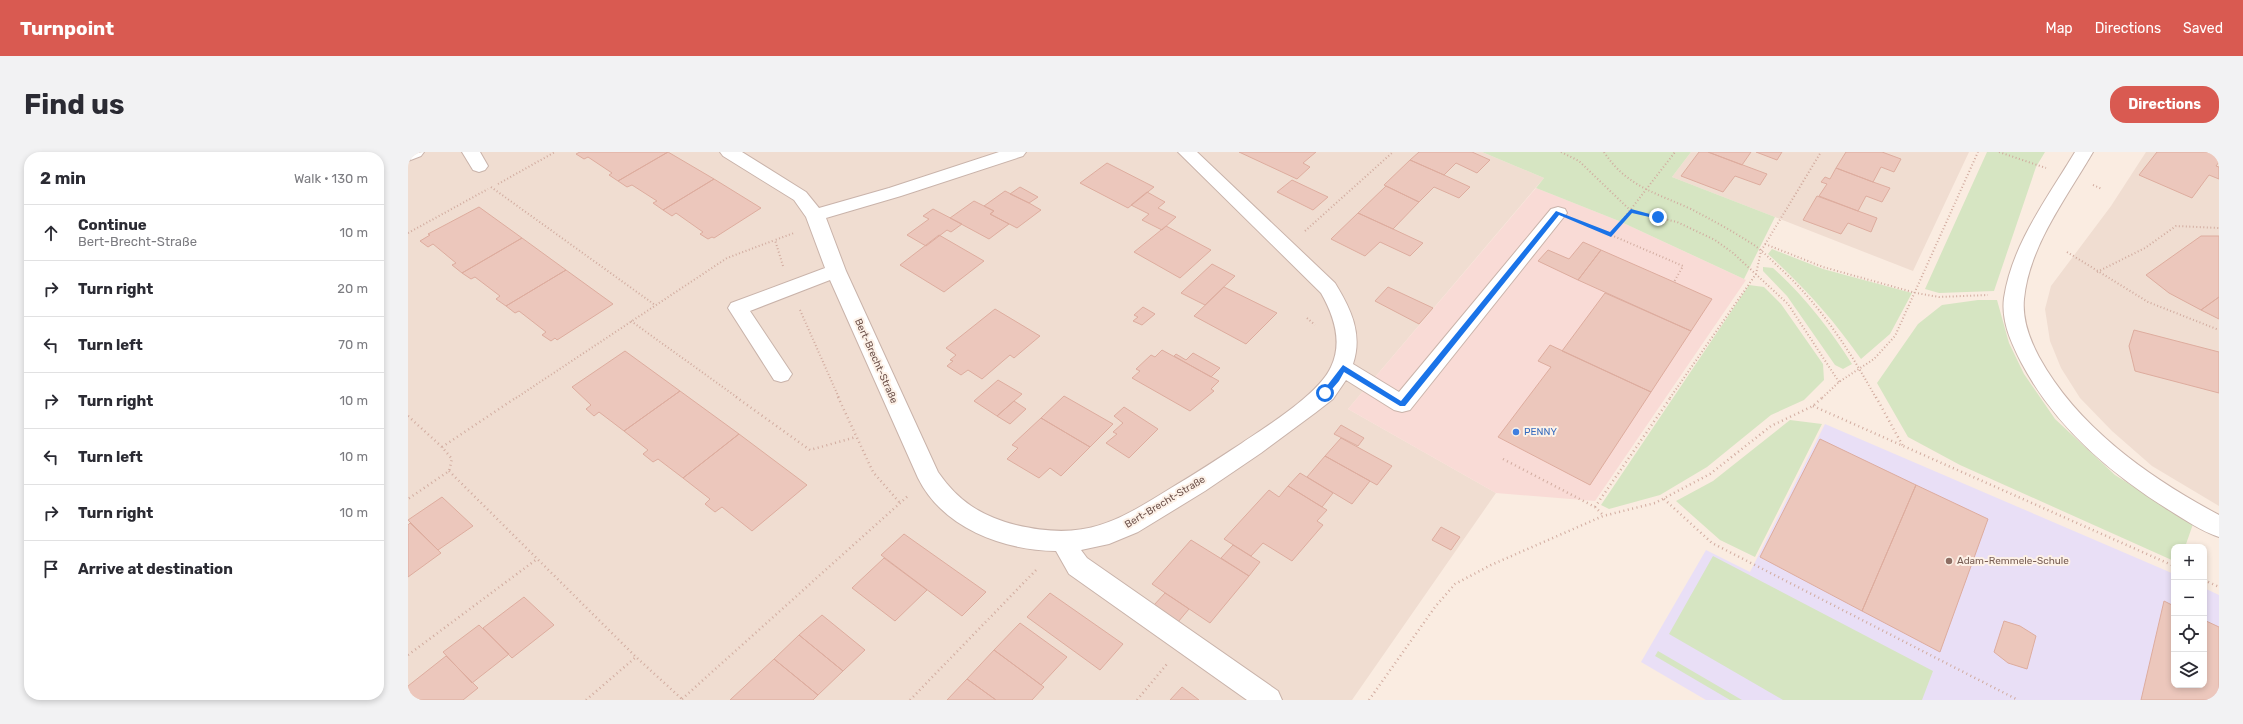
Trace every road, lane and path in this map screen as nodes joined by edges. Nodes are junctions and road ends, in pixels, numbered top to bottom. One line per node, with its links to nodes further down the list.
1 (415, 152): 13 (street)
2 (554, 152): 14 (path)
3 (729, 152): 18 (street, Bert-Brecht-Straße)
4 (1017, 152): 18 (street)
5 (1187, 152): 24 (street, Bert-Brecht-Straße)
6 (1393, 152): 24 (path)
7 (1560, 152): 16 (path)
8 (1604, 152): 15 (path)
9 (1675, 152): 15 (path)
10 (1821, 152): 23 (path)
11 (1978, 152): 32 (path)
12 (2084, 152): 33 (street)
13 (408, 155)
14 (491, 187): 20 (path); 34 (path)
15 (1644, 190): 16 (path); 25 (path)
16 (1631, 211): 21 (path); 29 (path)
17 (1558, 212): 21 (path); 37 (street)
18 (817, 219): 22 (path); 27 (street, Bert-Brecht-Straße)
19 (2219, 228): 28 (path)
20 (408, 233)
21 (1611, 235): 30 (path)
22 (775, 240): 31 (path); 34 (path)
23 (1765, 244): 25 (path); 32 (path)
24 (1287, 247): 37 (street, Bert-Brecht-Straße)
25 (1761, 250): 29 (path); 38 (path)
26 (2066, 252): 28 (path)
27 (836, 271): 31 (street); 48 (street, Bert-Brecht-Straße)
28 (2098, 272): 36 (path)
29 (1756, 274): 40 (path); 52 (path)
30 (1674, 282)
31 (790, 287): 39 (street); 43 (path)
32 (1916, 293): 33 (path); 38 (path)
33 (2014, 299): 54 (street)
34 (655, 305): 35 (path)
35 (632, 321): 43 (path); 44 (path)
36 (2219, 330)
37 (1343, 368): 55 (street, Bert-Brecht-Straße)
38 (1859, 368): 40 (path); 45 (path)
39 (781, 374)
40 (1839, 382): 41 (path)
41 (1813, 406): 45 (path); 50 (path)
42 (408, 416): 44 (path)
43 (856, 437): 51 (path)
44 (442, 447): 47 (path)
45 (1904, 448): 57 (path)
46 (1503, 459): 52 (path)
47 (449, 471): 49 (path); 56 (path)
48 (929, 478): 51 (path); 55 (street, Bert-Brecht-Straße)
49 (408, 499)
50 (1664, 499): 53 (path); 69 (path)
51 (900, 503): 64 (path)
52 (1595, 507): 53 (path)
53 (1603, 516): 68 (path)
54 (2219, 527)
55 (1063, 542): 60 (street); 65 (path)
56 (537, 559): 61 (path); 62 (path)
57 (2171, 565)
58 (2207, 581): 59 (path)
59 (2219, 587)
60 (1185, 642): 66 (path); 67 (street)
61 (408, 655)
62 (636, 657): 63 (path); 64 (path)
63 (586, 700)
64 (682, 700)
65 (910, 700)
66 (1136, 700)
67 (1269, 700)
68 (1369, 700)
69 (2018, 700)

